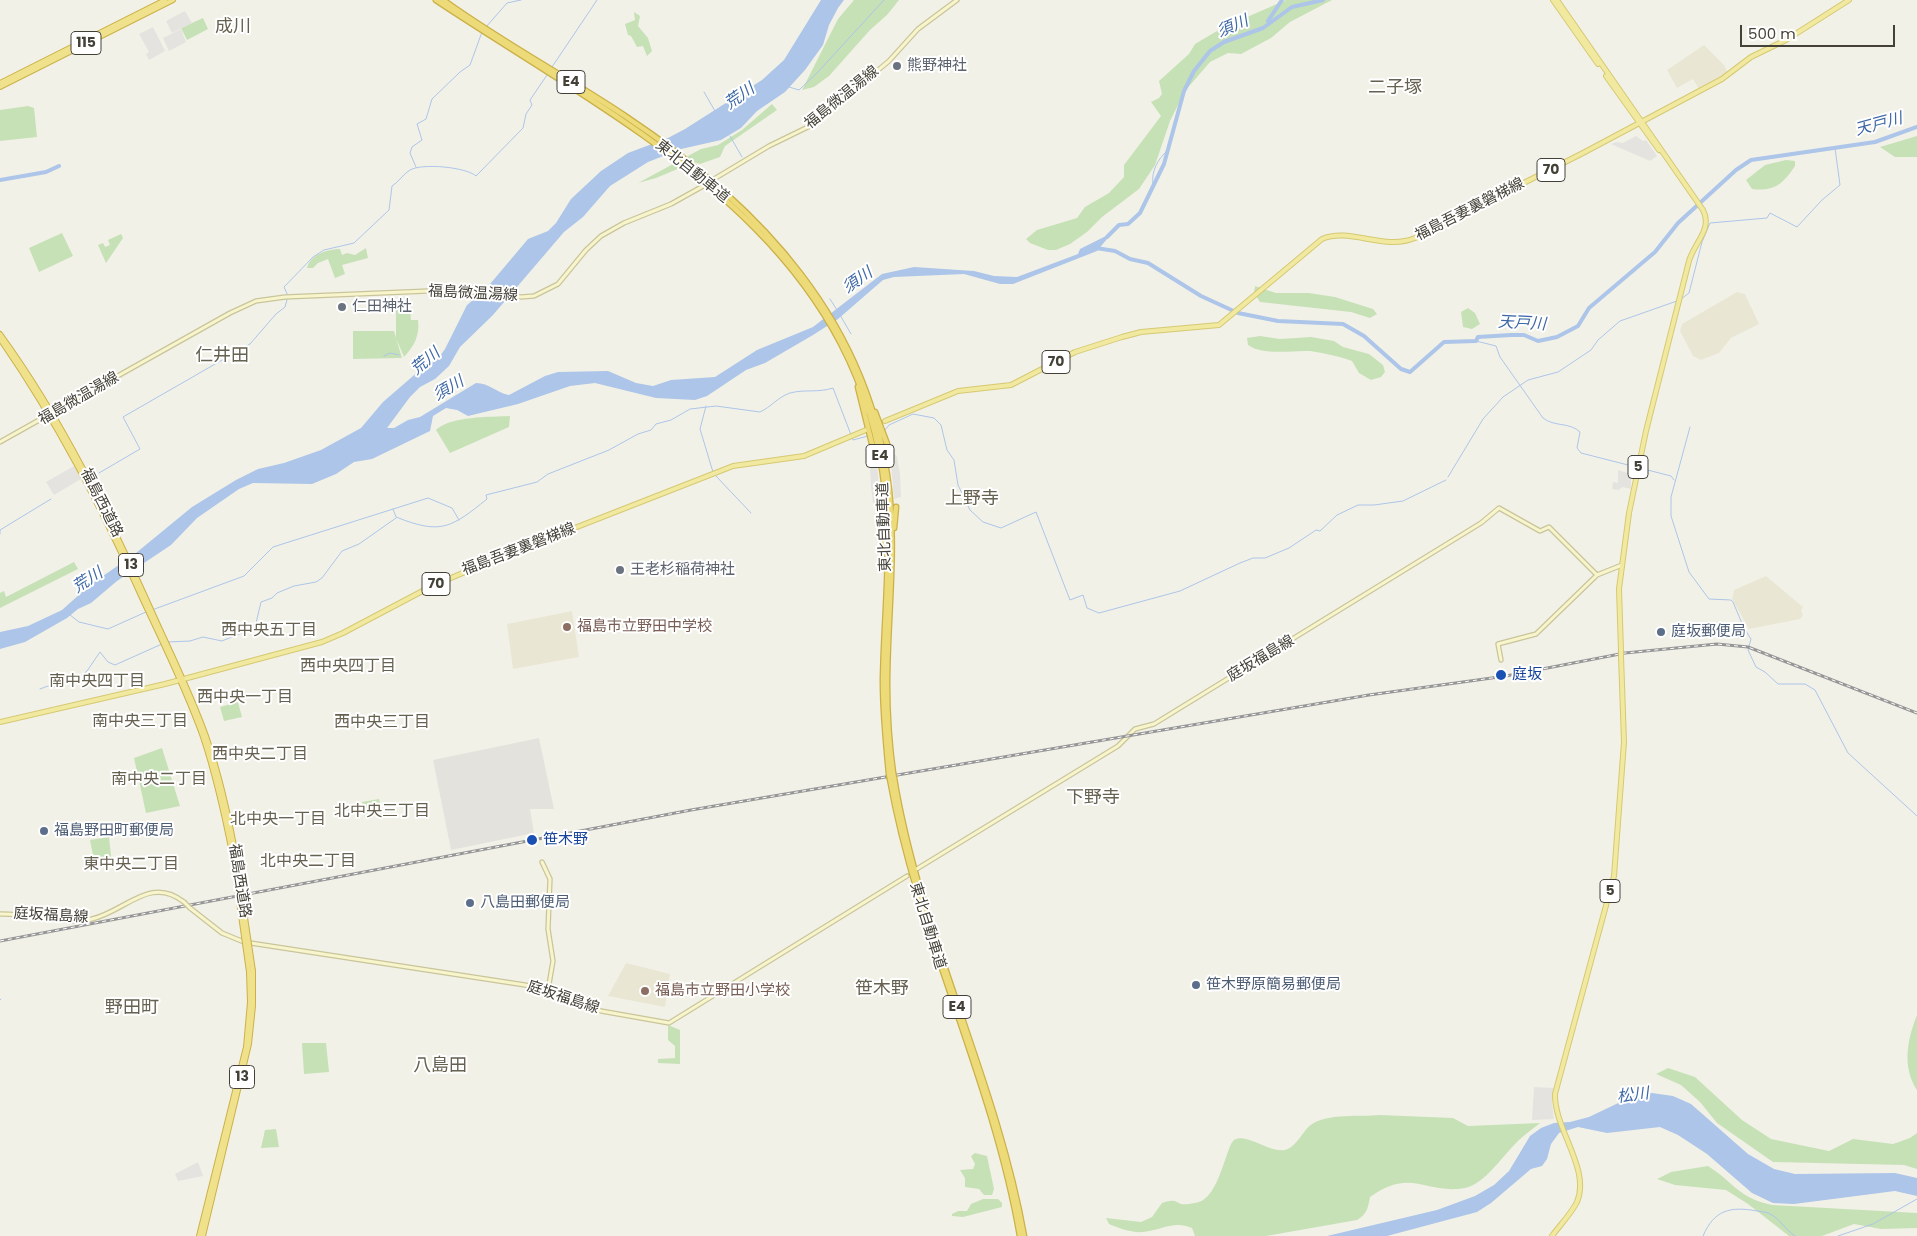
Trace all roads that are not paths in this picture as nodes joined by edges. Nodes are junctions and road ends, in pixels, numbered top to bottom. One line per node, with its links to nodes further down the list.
1 (165, 0): 9 (highway, 115)
2 (172, 0): 10 (highway, 115)
3 (436, 0): 8 (highway, 東北自動車道 / E4)
4 (443, 0): 8 (highway, 東北自動車道 / E4)
5 (957, 0): 12 (main road, 福島微温湯線)
6 (1555, 0): 11 (main road, 5)
7 (1849, 0): 11 (main road, 福島吾妻裏磐梯線 / 70)
8 (483, 28): 16 (highway, 東北自動車道 / E4)
9 (0, 83)
10 (0, 87)
11 (1640, 123): 18 (main road, 福島吾妻裏磐梯線 / 70); 25 (main road, 5)
12 (714, 179)
13 (705, 185): 17 (main road, 福島微温湯線)
14 (0, 334): 17 (highway, 福島西道路 / 13)
15 (0, 339): 17 (highway, 福島西道路 / 13)
16 (852, 361): 21 (highway); 22 (highway); 27 (highway, 東北自動車道 / E4); 28 (highway, 東北自動車道 / E4)
17 (52, 415): 20 (main road, 福島微温湯線); 30 (highway, 福島西道路 / 13)
18 (885, 421)
19 (866, 430): 30 (main road, 福島吾妻裏磐梯線 / 70)
20 (0, 442)
21 (890, 452)
22 (875, 456)
23 (896, 507): 27 (highway)
24 (883, 512): 28 (highway)
25 (1622, 565): 26 (main road); 40 (main road, 5)
26 (1597, 574): 29 (main road); 34 (main road, 庭坂福島線)
27 (891, 580): 32 (highway, 東北自動車道 / E4)
28 (887, 584): 32 (highway, 東北自動車道 / E4)
29 (1501, 660)
30 (181, 679): 31 (main road, 福島吾妻裏磐梯線 / 70); 38 (highway, 福島西道路 / 13, bridge)
31 (0, 722)
32 (892, 776): 39 (highway, 東北自動車道 / E4)
33 (542, 862): 37 (main road)
34 (916, 870)
35 (907, 876): 37 (main road, 庭坂福島線)
36 (0, 914): 37 (main road, 庭坂福島線, bridge)
37 (548, 990)
38 (201, 1236)
39 (1022, 1236)
40 (1552, 1236)

